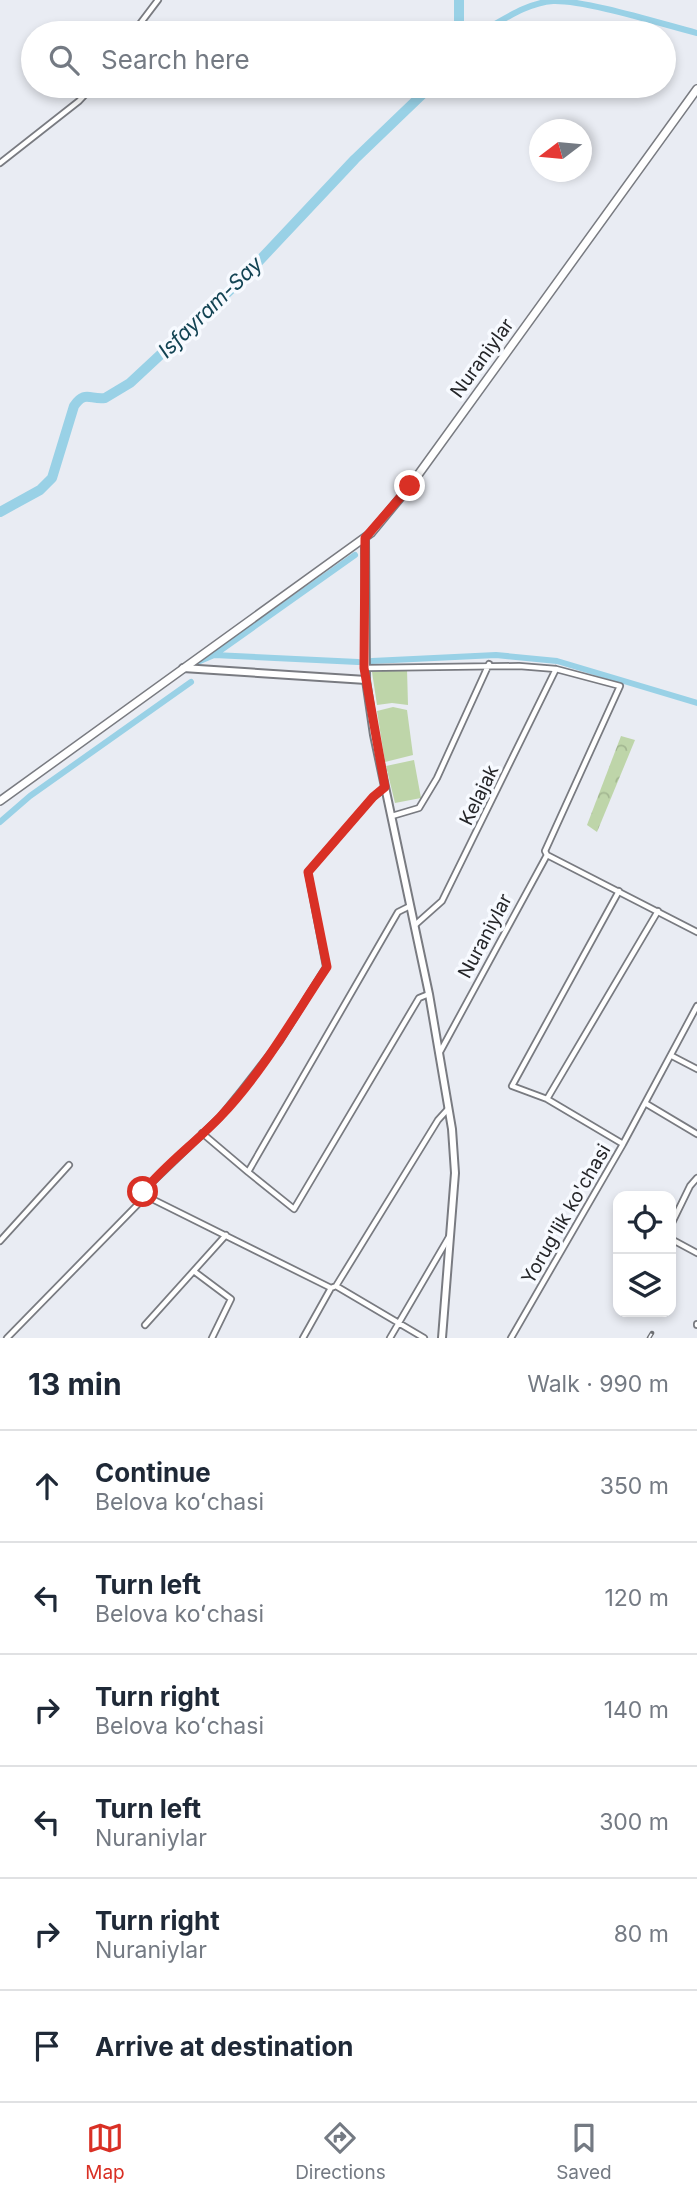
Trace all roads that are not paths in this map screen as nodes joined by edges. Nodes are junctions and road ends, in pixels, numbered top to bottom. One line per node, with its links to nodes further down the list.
1 (158, 0): 2 (street)
2 (142, 21)
3 (697, 89): 6 (main road, Nuraniylar)
4 (82, 98): 5 (street)
5 (0, 163)
6 (365, 538): 8 (main road); 9 (main road, Nuraniylar)
7 (489, 664): 9 (street, Nuraniylar); 10 (street, Nuraniylar); 14 (street)
8 (183, 668): 11 (main road); 13 (main road)
9 (364, 668): 11 (main road, Nuraniylar)
10 (556, 669): 15 (street, Nuraniylar); 19 (street, Kelajak)
11 (366, 680): 12 (main road, Nuraniylar)
12 (385, 787): 14 (main road, Nuraniylar); 29 (street)
13 (0, 801)
14 (392, 816): 17 (main road, Nuraniylar)
15 (547, 855): 16 (street); 23 (street, Nuraniylar)
16 (619, 891): 18 (street); 26 (street)
17 (411, 906): 19 (main road, Nuraniylar); 33 (street)
18 (658, 911): 20 (street); 26 (street)
19 (415, 925): 21 (main road, Nuraniylar)
20 (697, 932)
21 (429, 994): 23 (main road, Nuraniylar); 33 (street)
22 (696, 1010): 24 (street, Yorug'lik ko'chasi)
23 (440, 1053): 28 (main road, Nuraniylar)
24 (672, 1056): 25 (street); 27 (street, Yorug'lik ko'chasi)
25 (697, 1069)
26 (547, 1099): 31 (street)
27 (645, 1103): 30 (street); 31 (street, Yorug'lik ko'chasi)
28 (449, 1108): 38 (main road, Nuraniylar); 43 (street)
29 (202, 1133): 33 (street); 35 (street)
30 (697, 1134)
31 (623, 1144): 52 (street, Yorug'lik ko'chasi)
32 (69, 1165): 39 (street)
33 (248, 1172)
34 (697, 1178): 36 (street)
35 (146, 1196): 37 (street); 46 (street)
36 (676, 1215)
37 (226, 1235): 42 (street); 43 (street)
38 (450, 1236): 44 (street); 51 (main road, Nuraniylar)
39 (0, 1241)
40 (676, 1242): 41 (street)
41 (697, 1253)
42 (195, 1272): 45 (street); 47 (street)
43 (333, 1287): 44 (street); 48 (street)
44 (398, 1324): 49 (street); 50 (street)
45 (145, 1325)
46 (7, 1338)
47 (212, 1338)
48 (303, 1338)
49 (390, 1338)
50 (424, 1338)
51 (442, 1338)
52 (511, 1338)

